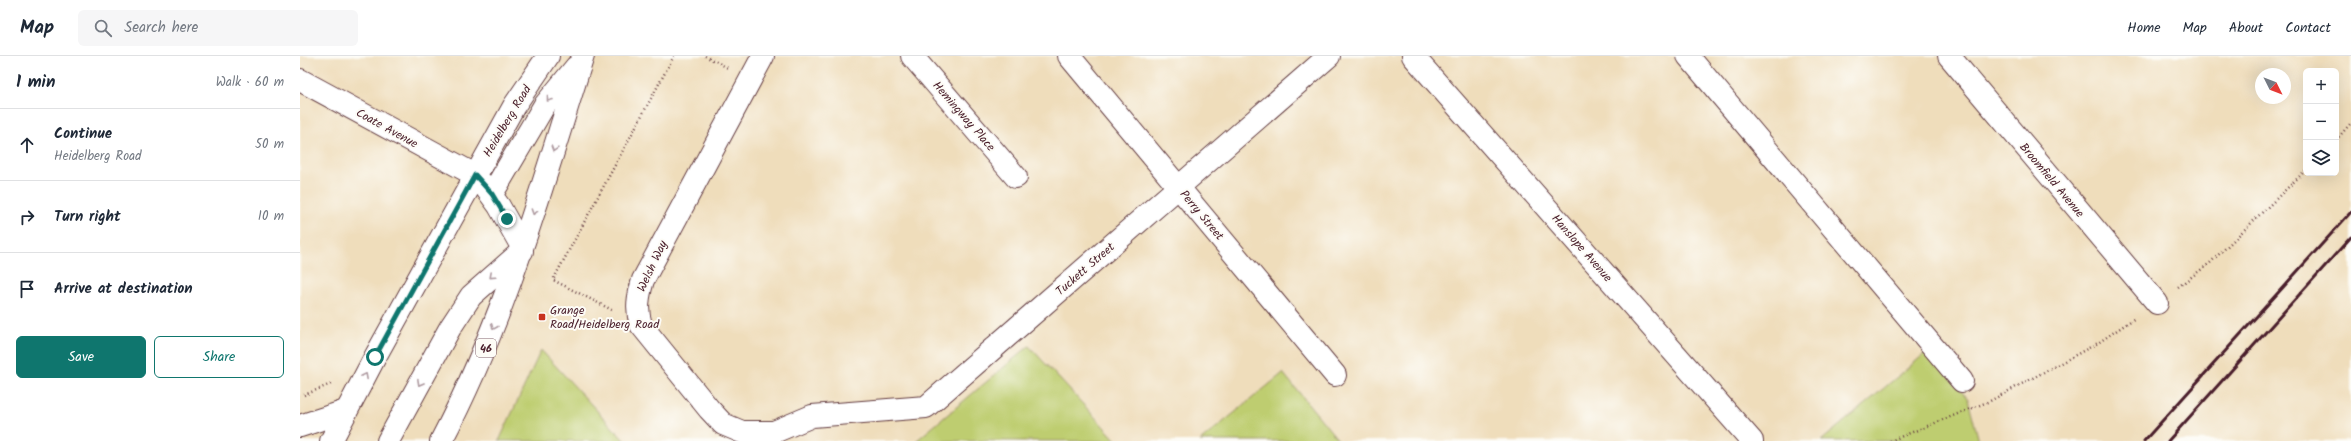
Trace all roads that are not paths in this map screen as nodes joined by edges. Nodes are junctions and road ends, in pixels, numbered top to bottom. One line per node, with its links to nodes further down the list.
1 (548, 56): 11 (street, Heidelberg Road)
2 (763, 56): 20 (street, Welsh Way)
3 (912, 56): 12 (street, Hemingway Place)
4 (1069, 56): 13 (street, Perry Street)
5 (1329, 56): 13 (street, Tuckett Street)
6 (1413, 56): 25 (street, Hanslope Avenue)
7 (1688, 56): 18 (street)
8 (1948, 56): 16 (street, Broomfield Avenue)
9 (583, 57): 14 (street, one-way to 14); 15 (street, 46, one-way to 15)
10 (300, 80): 11 (street, Coate Avenue)
11 (475, 175): 14 (street, Coate Avenue); 19 (street, Heidelberg Road, one-way to 11)
12 (1016, 177)
13 (1178, 187): 17 (street, Perry Street); 20 (street, Tuckett Street)
14 (492, 194): 15 (street, Coate Avenue)
15 (522, 249): 23 (street, one-way to 23); 24 (street, 46, one-way to 24)
16 (2157, 303)
17 (1335, 375)
18 (1962, 381)
19 (346, 411): 21 (street); 22 (street, Heidelberg Road)
20 (812, 416)
21 (300, 426)
22 (331, 441)
23 (388, 441)
24 (441, 441)
25 (1752, 441)

